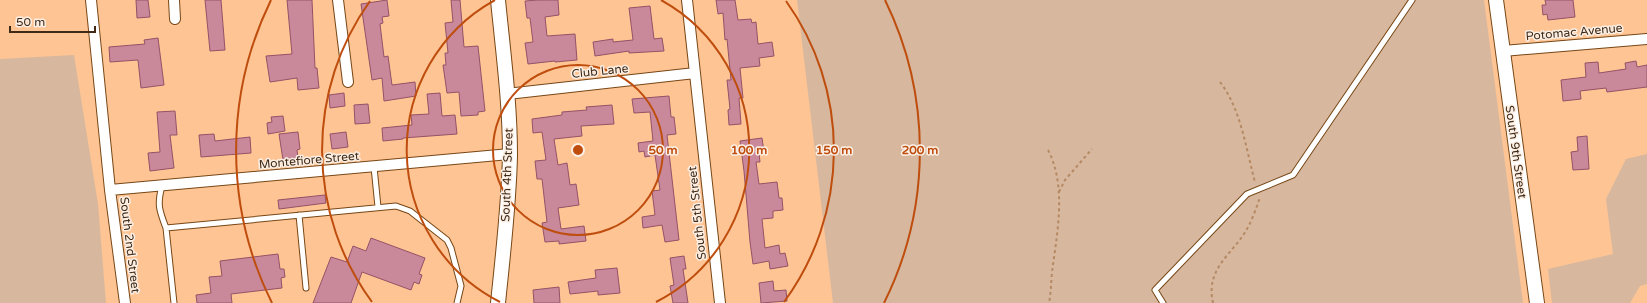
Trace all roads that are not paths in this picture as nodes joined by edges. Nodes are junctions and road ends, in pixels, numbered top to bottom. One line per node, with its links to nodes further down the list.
1 (91, 0): 17 (street, South 2nd Street)
2 (174, 0): 8 (street)
3 (338, 0): 12 (street)
4 (498, 0): 13 (street, South 4th Street)
5 (687, 0): 11 (street, South 5th Street)
6 (1412, 0): 27 (lane)
7 (1496, 0): 10 (street, South 9th Street)
8 (175, 20)
9 (1647, 39): 10 (street, Potomac Avenue)
10 (1503, 51): 28 (street, South 9th Street)
11 (695, 73): 13 (street, Club Lane); 26 (street, South 5th Street)
12 (348, 82)
13 (507, 94): 14 (street, South 4th Street)
14 (510, 154): 15 (street, Montefiore Street); 25 (street, South 4th Street)
15 (374, 168): 16 (street, Montefiore Street); 18 (lane)
16 (162, 186): 17 (street, Montefiore Street); 20 (lane)
17 (110, 190): 22 (street, South 2nd Street)
18 (378, 207): 19 (lane); 24 (lane)
19 (299, 215): 20 (lane); 21 (lane)
20 (166, 228): 23 (lane)
21 (306, 288)
22 (125, 303)
23 (174, 303)
24 (457, 303)
25 (498, 303)
26 (720, 303)
27 (1163, 303)
28 (1537, 303)

